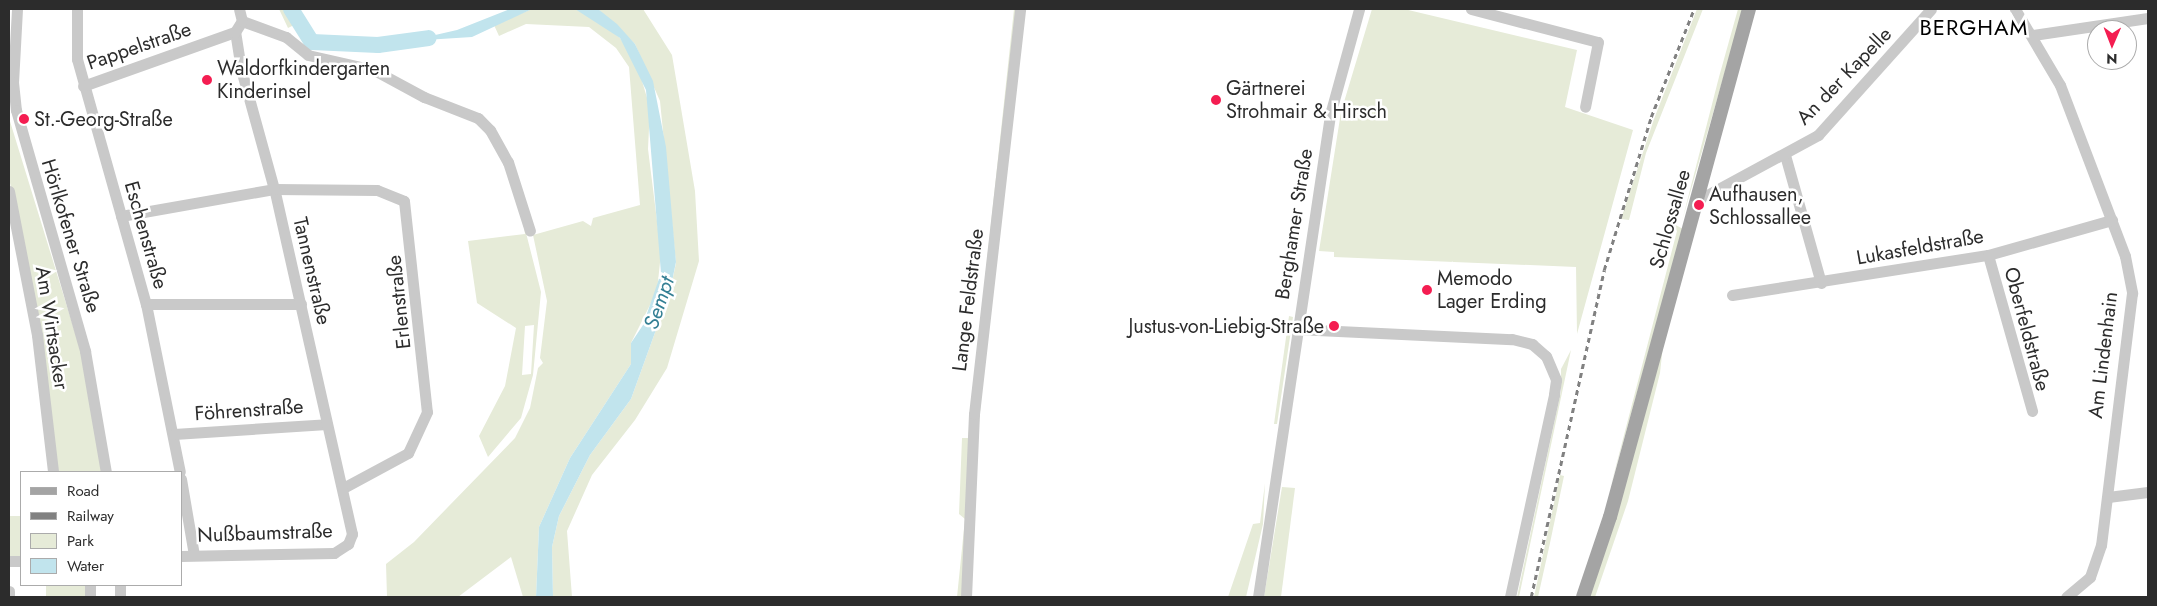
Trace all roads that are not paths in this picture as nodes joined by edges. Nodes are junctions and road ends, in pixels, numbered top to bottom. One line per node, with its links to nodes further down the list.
1 (17, 9): 16 (street, Hörlkofener Straße)
2 (77, 9): 14 (street, Eschenstraße)
3 (239, 9): 11 (street)
4 (1020, 9): 46 (street, Lange Feldstraße)
5 (1360, 9): 29 (street, Berghamer Straße)
6 (1471, 9): 15 (street)
7 (1749, 9): 20 (main road, Schlossallee)
8 (1931, 9): 17 (street, An der Kapelle)
9 (2015, 9): 13 (street, Am Lindenhain)
10 (2148, 18): 13 (street)
11 (242, 20): 12 (street); 23 (street)
12 (235, 32): 14 (street, Pappelstraße); 18 (street, Tannenstraße)
13 (2032, 35): 22 (street, Am Lindenhain)
14 (83, 86): 21 (street, Eschenstraße)
15 (1585, 107)
16 (12, 110): 34 (street, Hörlkofener Straße)
17 (1785, 155): 20 (street, An der Kapelle); 25 (street)
18 (274, 189): 21 (street, Erlenstraße); 28 (street, Tannenstraße); 37 (street, Erlenstraße)
19 (9, 191): 33 (street, Am Wirtsacker)
20 (1696, 201): 50 (main road, Schlossallee)
21 (121, 216): 27 (street, Eschenstraße)
22 (2112, 220): 24 (street, Lukasfeldstraße); 39 (street, Am Lindenhain)
23 (530, 231)
24 (1988, 255): 25 (street, Lukasfeldstraße); 30 (street, Oberfeldstraße)
25 (1821, 283): 26 (street, Lukasfeldstraße)
26 (1732, 295)
27 (146, 304): 28 (street); 32 (street, Eschenstraße)
28 (301, 304): 31 (street, Tannenstraße)
29 (1296, 329): 43 (street, Berghamer Straße); 49 (street)
30 (2032, 411)
31 (327, 424): 32 (street, Föhrenstraße); 37 (street, Tannenstraße)
32 (174, 434): 35 (street, Eschenstraße)
33 (53, 471)
34 (106, 471)
35 (180, 471)
36 (182, 485): 41 (street)
37 (343, 488): 40 (street, Tannenstraße)
38 (2148, 492): 39 (street)
39 (2108, 497): 51 (street, Am Lindenhain)
40 (348, 544): 41 (street, Nußbaumstraße)
41 (194, 555): 42 (street, Nußbaumstraße)
42 (182, 556)
43 (1262, 566): 47 (street, Berghamer Straße); 48 (street, Berghamer Straße)
44 (9, 591): 45 (street)
45 (9, 597)
46 (966, 597)
47 (1253, 597)
48 (1258, 597)
49 (1510, 597)
50 (1583, 597)
51 (2066, 597)

